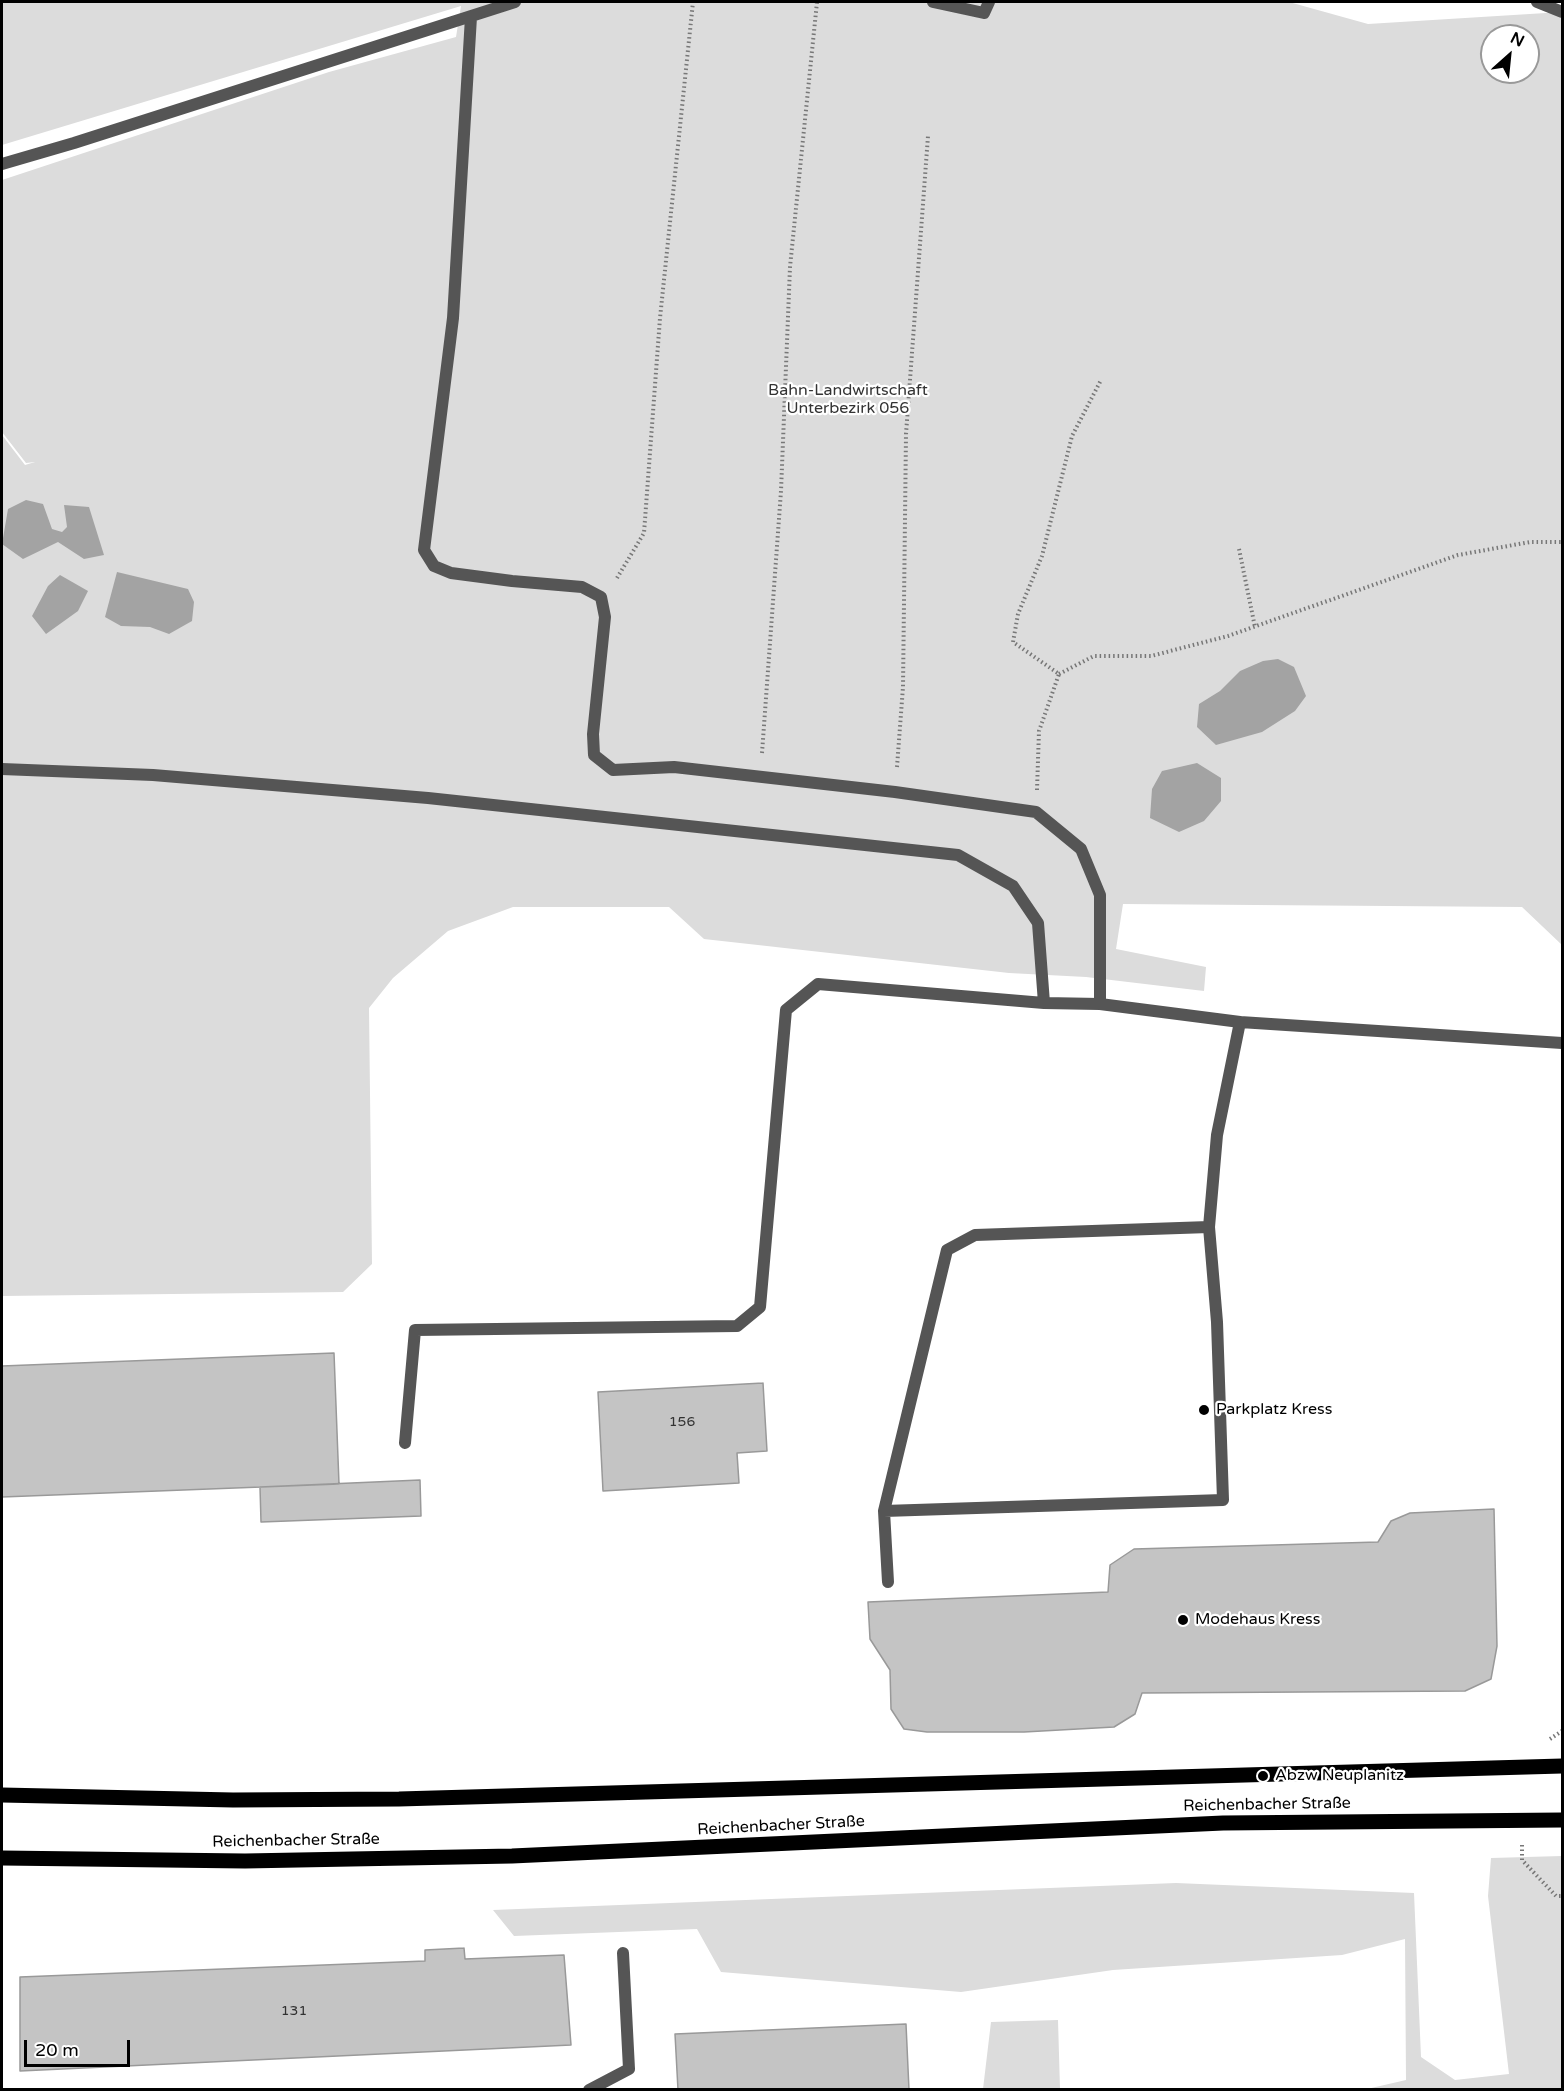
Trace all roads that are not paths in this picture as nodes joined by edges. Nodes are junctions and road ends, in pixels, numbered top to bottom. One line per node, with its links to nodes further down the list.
1 (515, 2): 6 (lane)
2 (933, 2): 3 (lane)
3 (989, 2)
4 (1537, 2): 5 (lane)
5 (1563, 12)
6 (471, 18): 7 (lane); 10 (lane)
7 (2, 164)
8 (2, 769): 9 (lane)
9 (1044, 1003): 10 (lane); 14 (lane)
10 (1100, 1004): 11 (lane)
11 (1240, 1022): 12 (lane); 13 (lane)
12 (1563, 1043)
13 (1209, 1227): 15 (lane); 15 (lane)
14 (405, 1443)
15 (884, 1511): 16 (lane)
16 (888, 1582)
17 (1563, 1766): 18 (main road, Reichenbacher Straße)
18 (2, 1795)
19 (1563, 1820): 20 (main road, Reichenbacher Straße)
20 (2, 1858)
21 (623, 1953): 22 (lane)
22 (589, 2090)

